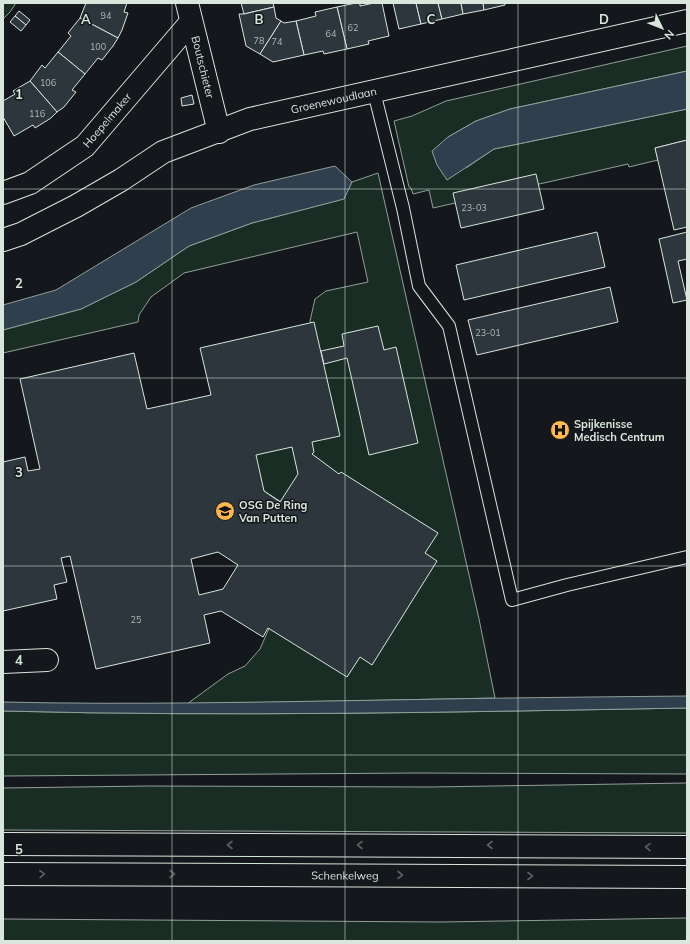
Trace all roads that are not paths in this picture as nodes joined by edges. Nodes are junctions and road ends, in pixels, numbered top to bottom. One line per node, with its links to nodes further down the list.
1 (189, 12): 4 (main road, Boutschieter); 5 (main road, Hoepelmaker)
2 (687, 21): 3 (main road, Groenewoudlaan)
3 (374, 92): 4 (main road, Groenewoudlaan); 7 (lane)
4 (219, 132): 6 (main road, Groenewoudlaan)
5 (3, 193)
6 (3, 240)
7 (687, 558)
8 (47, 660): 9 (main road)
9 (3, 662)
10 (3, 844): 11 (main road, one-way to 10)
11 (687, 847)
12 (3, 874): 13 (main road, Schenkelweg, one-way to 13)
13 (687, 877)

